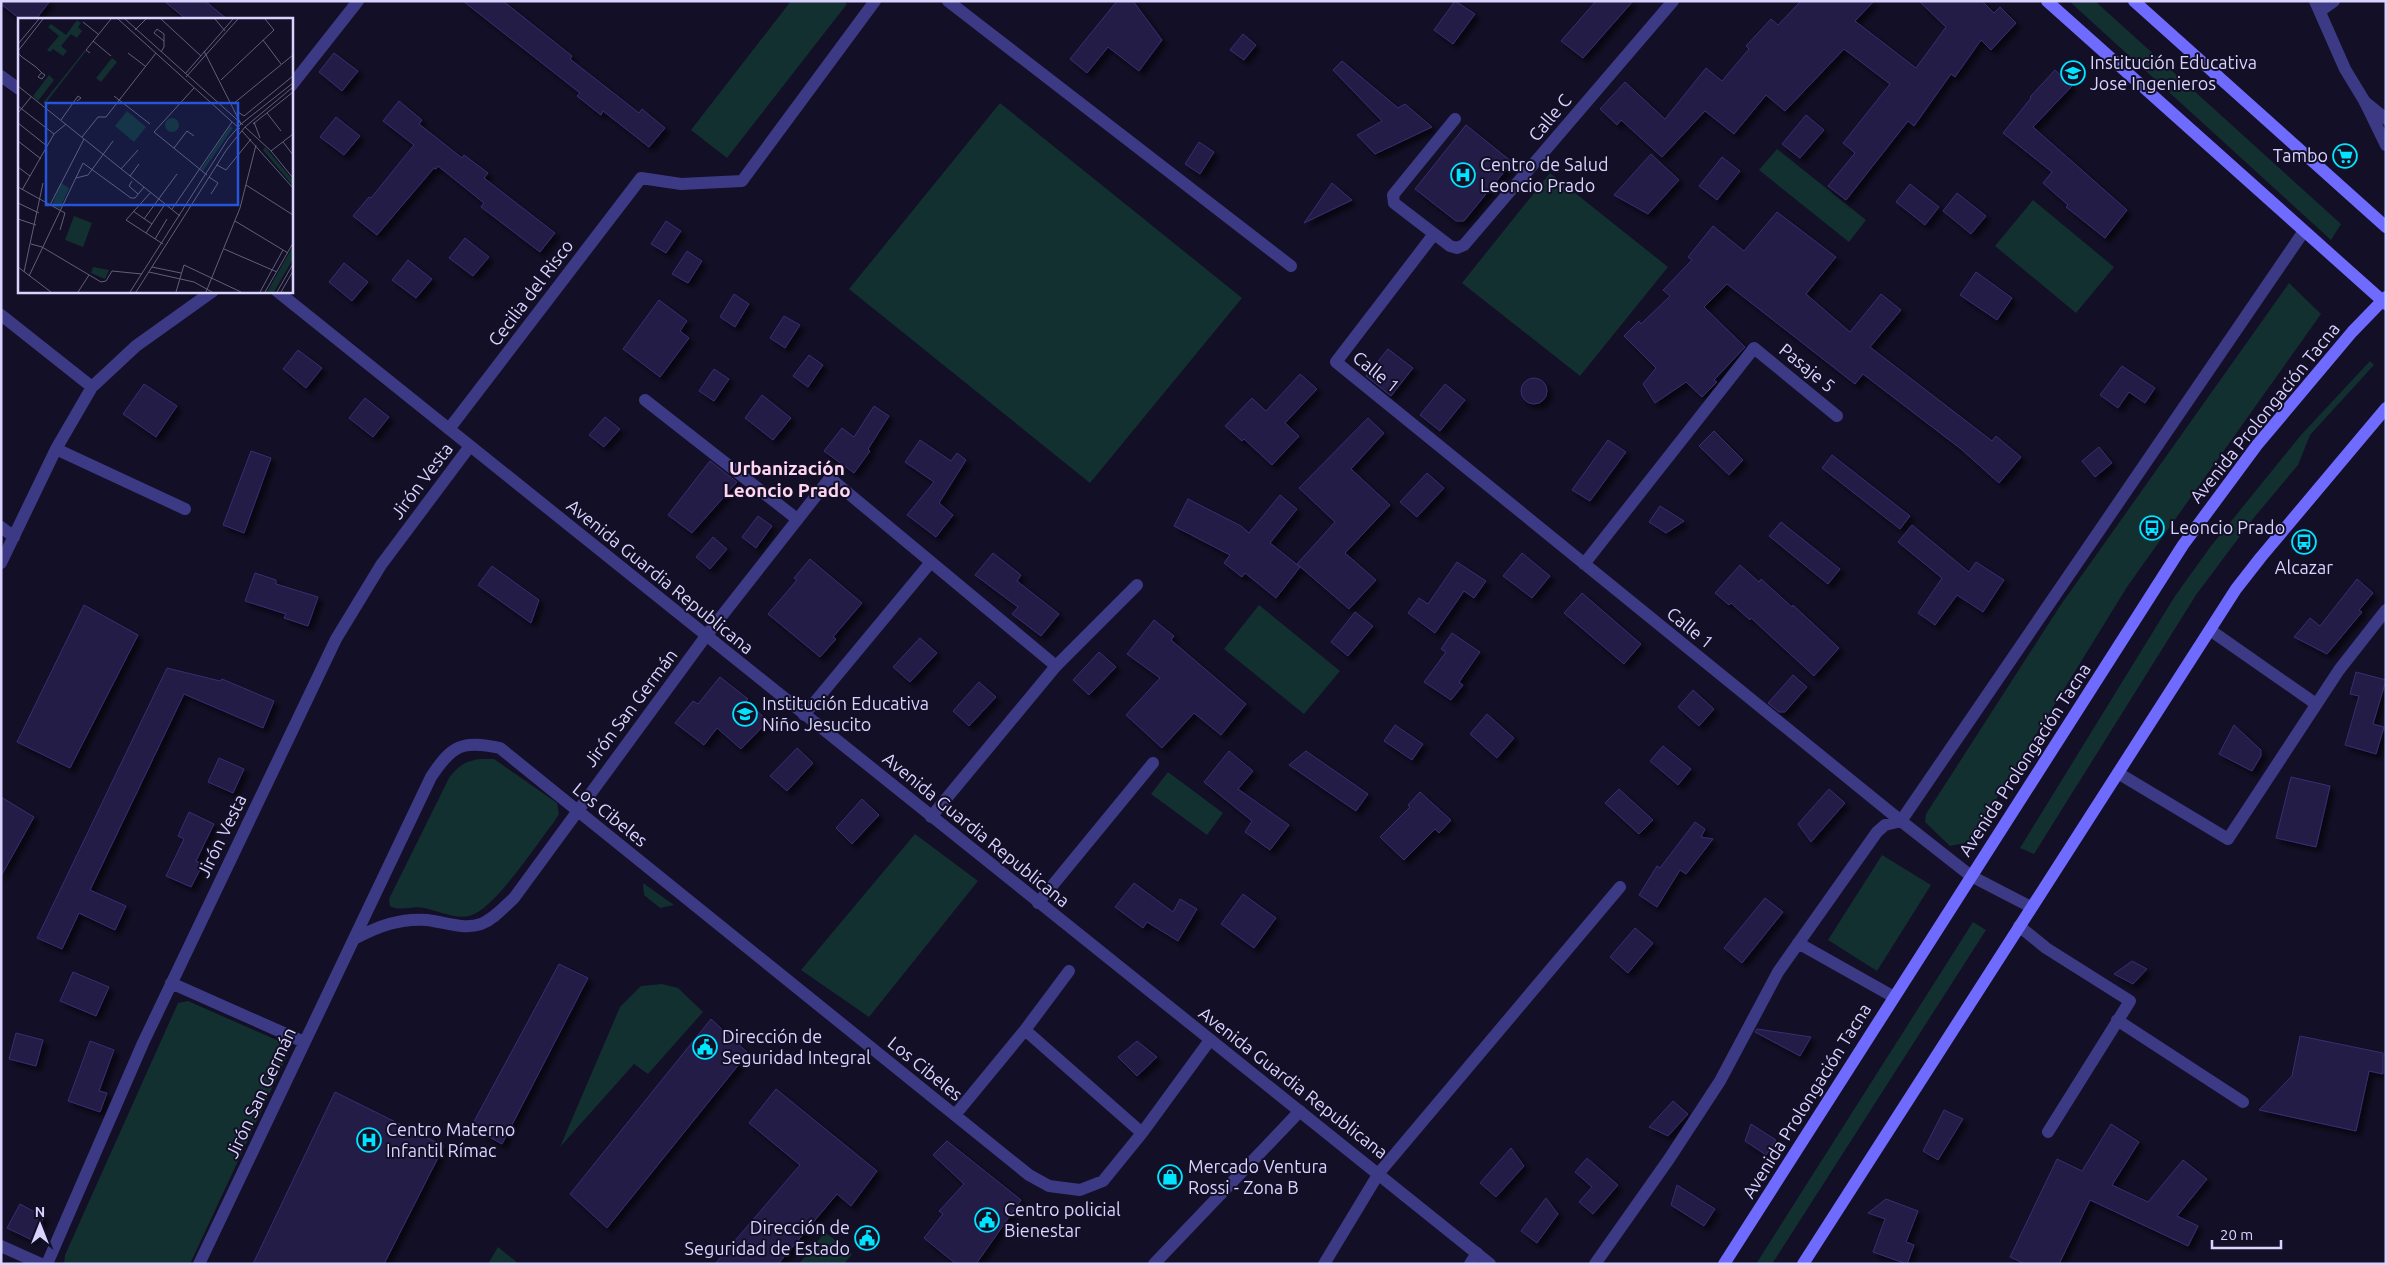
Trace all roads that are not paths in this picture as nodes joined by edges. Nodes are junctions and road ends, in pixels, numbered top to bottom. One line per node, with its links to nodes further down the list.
1 (358, 1): 10 (street)
2 (875, 1): 28 (street, Cecilia del Risco)
3 (948, 1): 19 (street)
4 (1672, 1): 18 (street, Calle C)
5 (2047, 1): 17 (main road)
6 (2134, 1): 16 (main road)
7 (2334, 1): 8 (street)
8 (2318, 6): 12 (street)
9 (1, 76): 11 (street)
10 (292, 85)
11 (18, 88)
12 (2365, 102): 13 (street); 15 (street)
13 (2386, 119)
14 (1455, 120): 18 (street, Calle C)
15 (2386, 145)
16 (2386, 227)
17 (2304, 231): 22 (main road); 50 (street)
18 (1434, 234): 37 (street, Calle 1)
19 (1291, 266)
20 (212, 292): 24 (street)
21 (278, 292): 28 (street, Avenida Guardia Republicana)
22 (2384, 301): 51 (main road, Avenida Prolongación Tacna)
23 (1, 315): 24 (street)
24 (92, 387): 30 (street)
25 (645, 400): 32 (street)
26 (2386, 408): 40 (main road)
27 (1837, 416): 37 (street, Pasaje 5)
28 (449, 429): 29 (street, Avenida Guardia Republicana)
29 (470, 446): 41 (street, Avenida Guardia Republicana); 59 (street, Jirón Vesta)
30 (56, 449): 31 (street); 34 (street)
31 (185, 510)
32 (797, 519): 35 (street, Jirón San Germán); 41 (street, Jirón San Germán)
33 (1, 527): 34 (street)
34 (14, 537): 36 (street)
35 (931, 562): 42 (street); 44 (street)
36 (1, 563)
37 (1584, 564): 50 (street, Calle 1)
38 (1137, 585): 42 (street)
39 (2386, 610): 43 (street)
40 (2210, 630): 43 (street); 47 (main road)
41 (706, 636): 44 (street, Avenida Guardia Republicana); 48 (street, Jirón San Germán)
42 (1056, 666): 49 (street)
43 (2316, 704): 47 (street)
44 (804, 715): 49 (street, Avenida Guardia Republicana)
45 (479, 743): 48 (street, Los Cibeles); 56 (street, Jirón San Germán)
46 (1153, 763): 53 (street)
47 (2118, 773): 54 (main road)
48 (577, 810): 56 (street, Jirón San Germán); 67 (street, Los Cibeles)
49 (931, 817): 53 (street, Avenida Guardia Republicana)
50 (1901, 821): 51 (street, Calle 1); 57 (street)
51 (1971, 876): 54 (street, Calle 1); 60 (main road, Avenida Prolongación Tacna)
52 (1620, 887): 70 (street)
53 (1038, 903): 63 (street, Avenida Guardia Republicana)
54 (2031, 907): 55 (main road)
55 (2020, 926): 61 (street); 81 (main road)
56 (356, 938): 64 (street, Jirón San Germán)
57 (1798, 943): 60 (street); 79 (street)
58 (1069, 970): 62 (street)
59 (171, 983): 64 (street); 74 (street, Jirón Vesta)
60 (1894, 997): 80 (main road, Avenida Prolongación Tacna)
61 (2117, 1020): 65 (street); 68 (street)
62 (1025, 1030): 67 (street); 69 (street)
63 (1210, 1040): 66 (street, Avenida Guardia Republicana); 69 (street, Los Cibeles)
64 (304, 1042): 75 (street, Jirón San Germán)
65 (2243, 1102)
66 (1300, 1111): 70 (street, Avenida Guardia Republicana); 76 (street)
67 (955, 1115): 69 (street, Los Cibeles)
68 (2048, 1132)
69 (1142, 1133)
70 (1379, 1174): 72 (street, Avenida Guardia Republicana); 77 (street)
71 (2, 1248): 73 (street)
72 (1473, 1258): 78 (street, Avenida Guardia Republicana)
73 (41, 1264)
74 (47, 1264)
75 (199, 1264)
76 (1154, 1264)
77 (1324, 1264)
78 (1490, 1264)
79 (1595, 1264)
80 (1724, 1264)
81 (1803, 1264)

